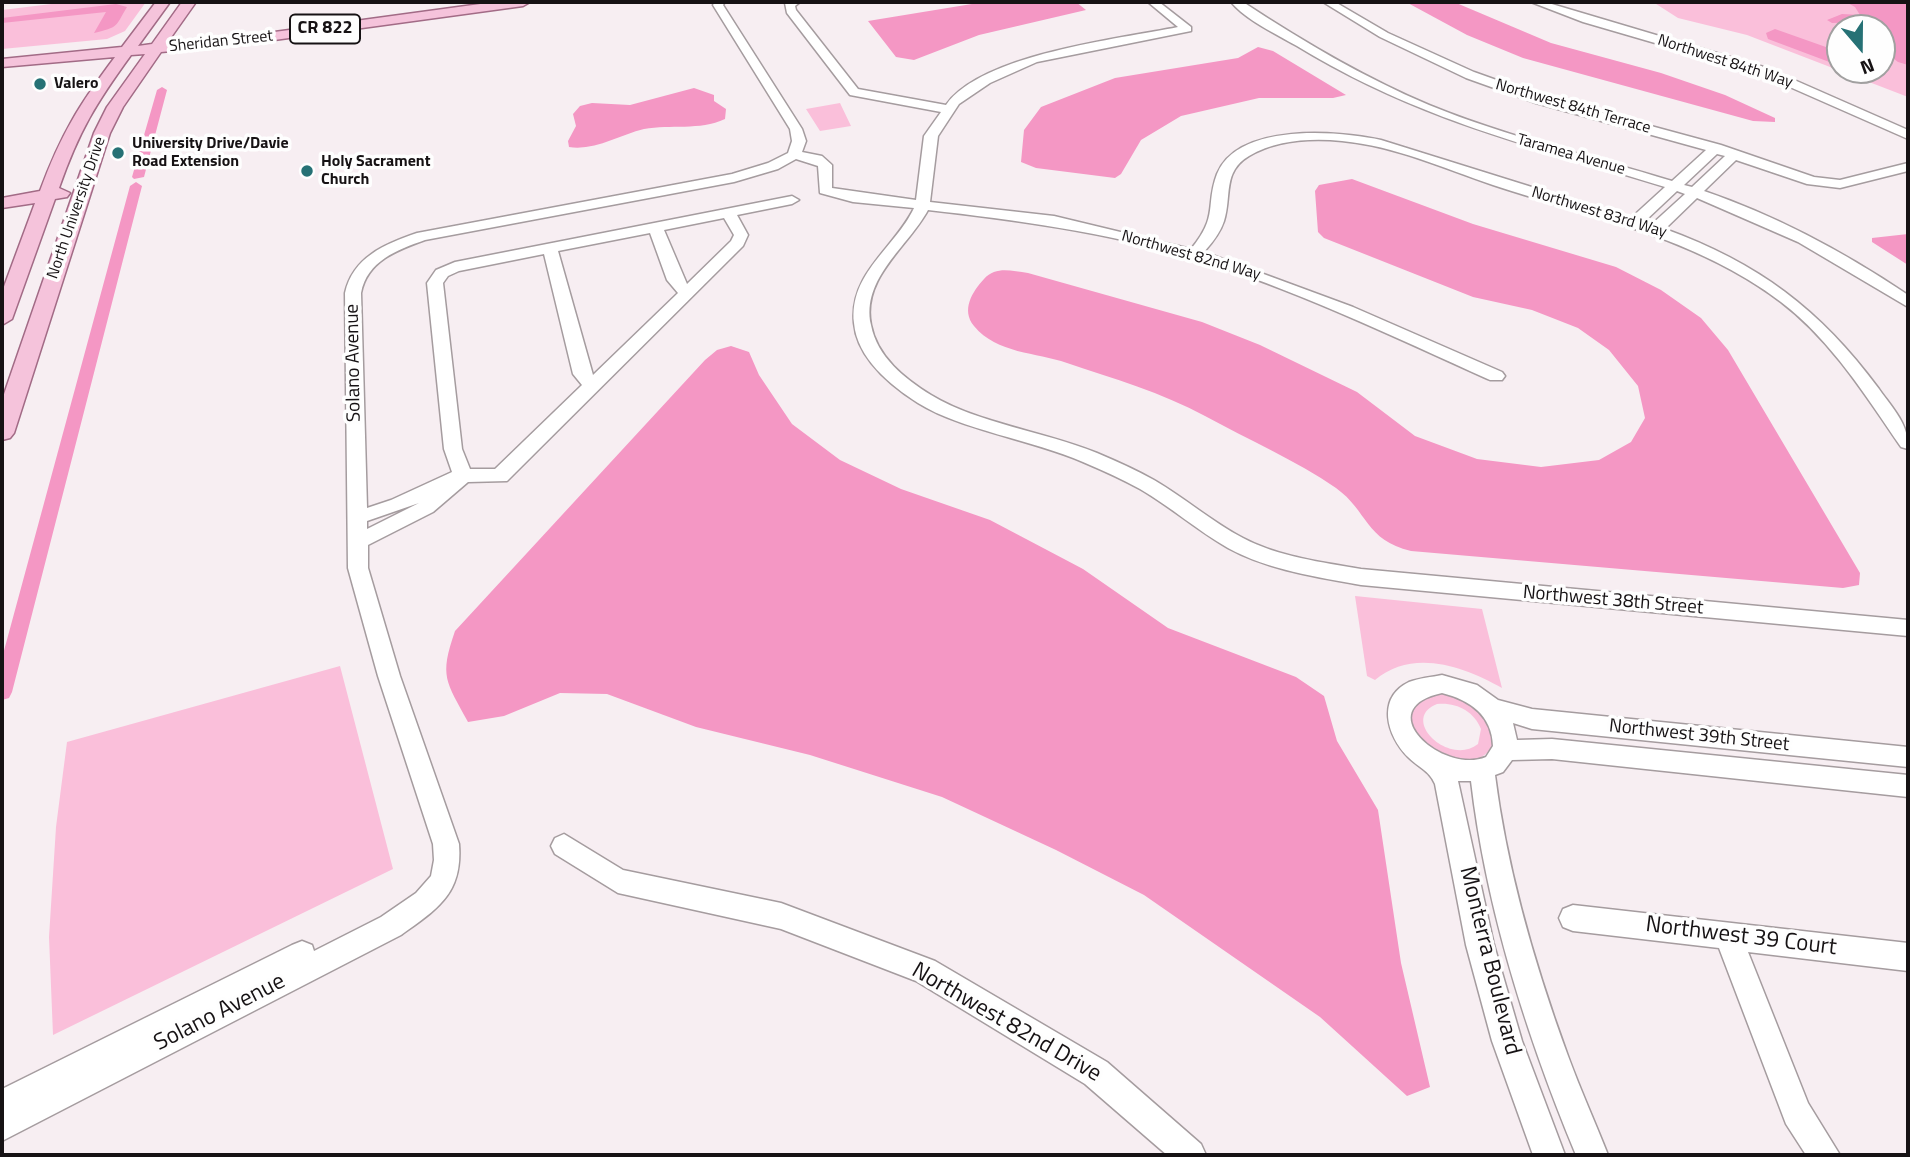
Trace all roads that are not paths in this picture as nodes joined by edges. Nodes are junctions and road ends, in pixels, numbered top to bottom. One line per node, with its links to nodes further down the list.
1 (163, 2): 13 (main road, North University Drive)
2 (189, 2): 12 (main road, North University Drive)
3 (458, 2): 12 (main road, Sheridan Street / CR 822)
4 (523, 2): 12 (main road, Sheridan Street / CR 822)
5 (720, 2): 20 (street)
6 (793, 2): 16 (street)
7 (1153, 2): 16 (street)
8 (1236, 2): 22 (street, Taramea Avenue)
9 (1247, 2): 22 (street, Taramea Avenue)
10 (1328, 2): 18 (street, Northwest 84th Terrace)
11 (1536, 2): 17 (street, Northwest 84th Way)
12 (161, 43): 13 (main road, Sheridan Street / CR 822); 24 (main road, North University Drive)
13 (131, 46): 14 (main road, Sheridan Street / CR 822); 15 (main road, Sheridan Street / CR 822); 25 (main road, North University Drive)
14 (2, 52)
15 (2, 62)
16 (947, 109): 28 (street, Northwest 38th Street)
17 (1908, 135)
18 (1716, 148): 19 (street, Northwest 84th Terrace); 22 (street)
19 (1735, 154): 21 (street, Northwest 84th Terrace); 23 (street)
20 (794, 155): 28 (street, Northwest 82nd Way); 45 (street, Solano Avenue)
21 (1908, 167)
22 (1677, 184): 23 (street, Taramea Avenue); 30 (street)
23 (1696, 190): 32 (street); 35 (street, Taramea Avenue); 37 (street, Taramea Avenue)
24 (80, 191): 25 (main road); 41 (main road, North University Drive)
25 (46, 195): 27 (main road); 38 (main road, North University Drive)
26 (792, 200): 29 (street)
27 (2, 203)
28 (923, 203): 34 (street, Northwest 82nd Way); 47 (street, Northwest 38th Street)
29 (728, 213): 31 (street); 36 (street)
30 (1635, 222): 32 (street, Northwest 83rd Way); 34 (street, Northwest 83rd Way)
31 (655, 227): 33 (street); 36 (street)
32 (1656, 229): 42 (street, Northwest 83rd Way)
33 (550, 248): 40 (street); 43 (street)
34 (1195, 254): 39 (street, Northwest 82nd Way)
35 (1908, 291)
36 (687, 293): 40 (street)
37 (1908, 302)
38 (2, 319)
39 (1496, 376)
40 (593, 387): 43 (street)
41 (2, 432)
42 (1908, 443)
43 (463, 475): 44 (street)
44 (414, 507): 45 (street); 46 (street)
45 (356, 516): 46 (street, Solano Avenue)
46 (356, 542): 55 (street, Solano Avenue)
47 (1908, 628)
48 (1492, 708): 49 (street); 50 (street, Northwest 39th Street); 51 (street)
49 (1506, 750): 52 (street); 53 (street, Northwest 39th Street)
50 (1908, 757)
51 (1438, 765): 52 (street); 62 (street, Monterra Boulevard)
52 (1482, 770): 63 (street, Monterra Boulevard)
53 (1908, 786)
54 (564, 846): 61 (street, Northwest 82nd Drive)
55 (435, 894): 59 (street, Solano Avenue); 60 (street, Solano Avenue)
56 (1573, 918): 57 (street, Northwest 39 Court)
57 (1728, 936): 58 (street, Northwest 39 Court); 64 (street)
58 (1908, 957)
59 (2, 1105)
60 (2, 1126)
61 (1190, 1155)
62 (1549, 1155)
63 (1592, 1155)
64 (1824, 1155)

